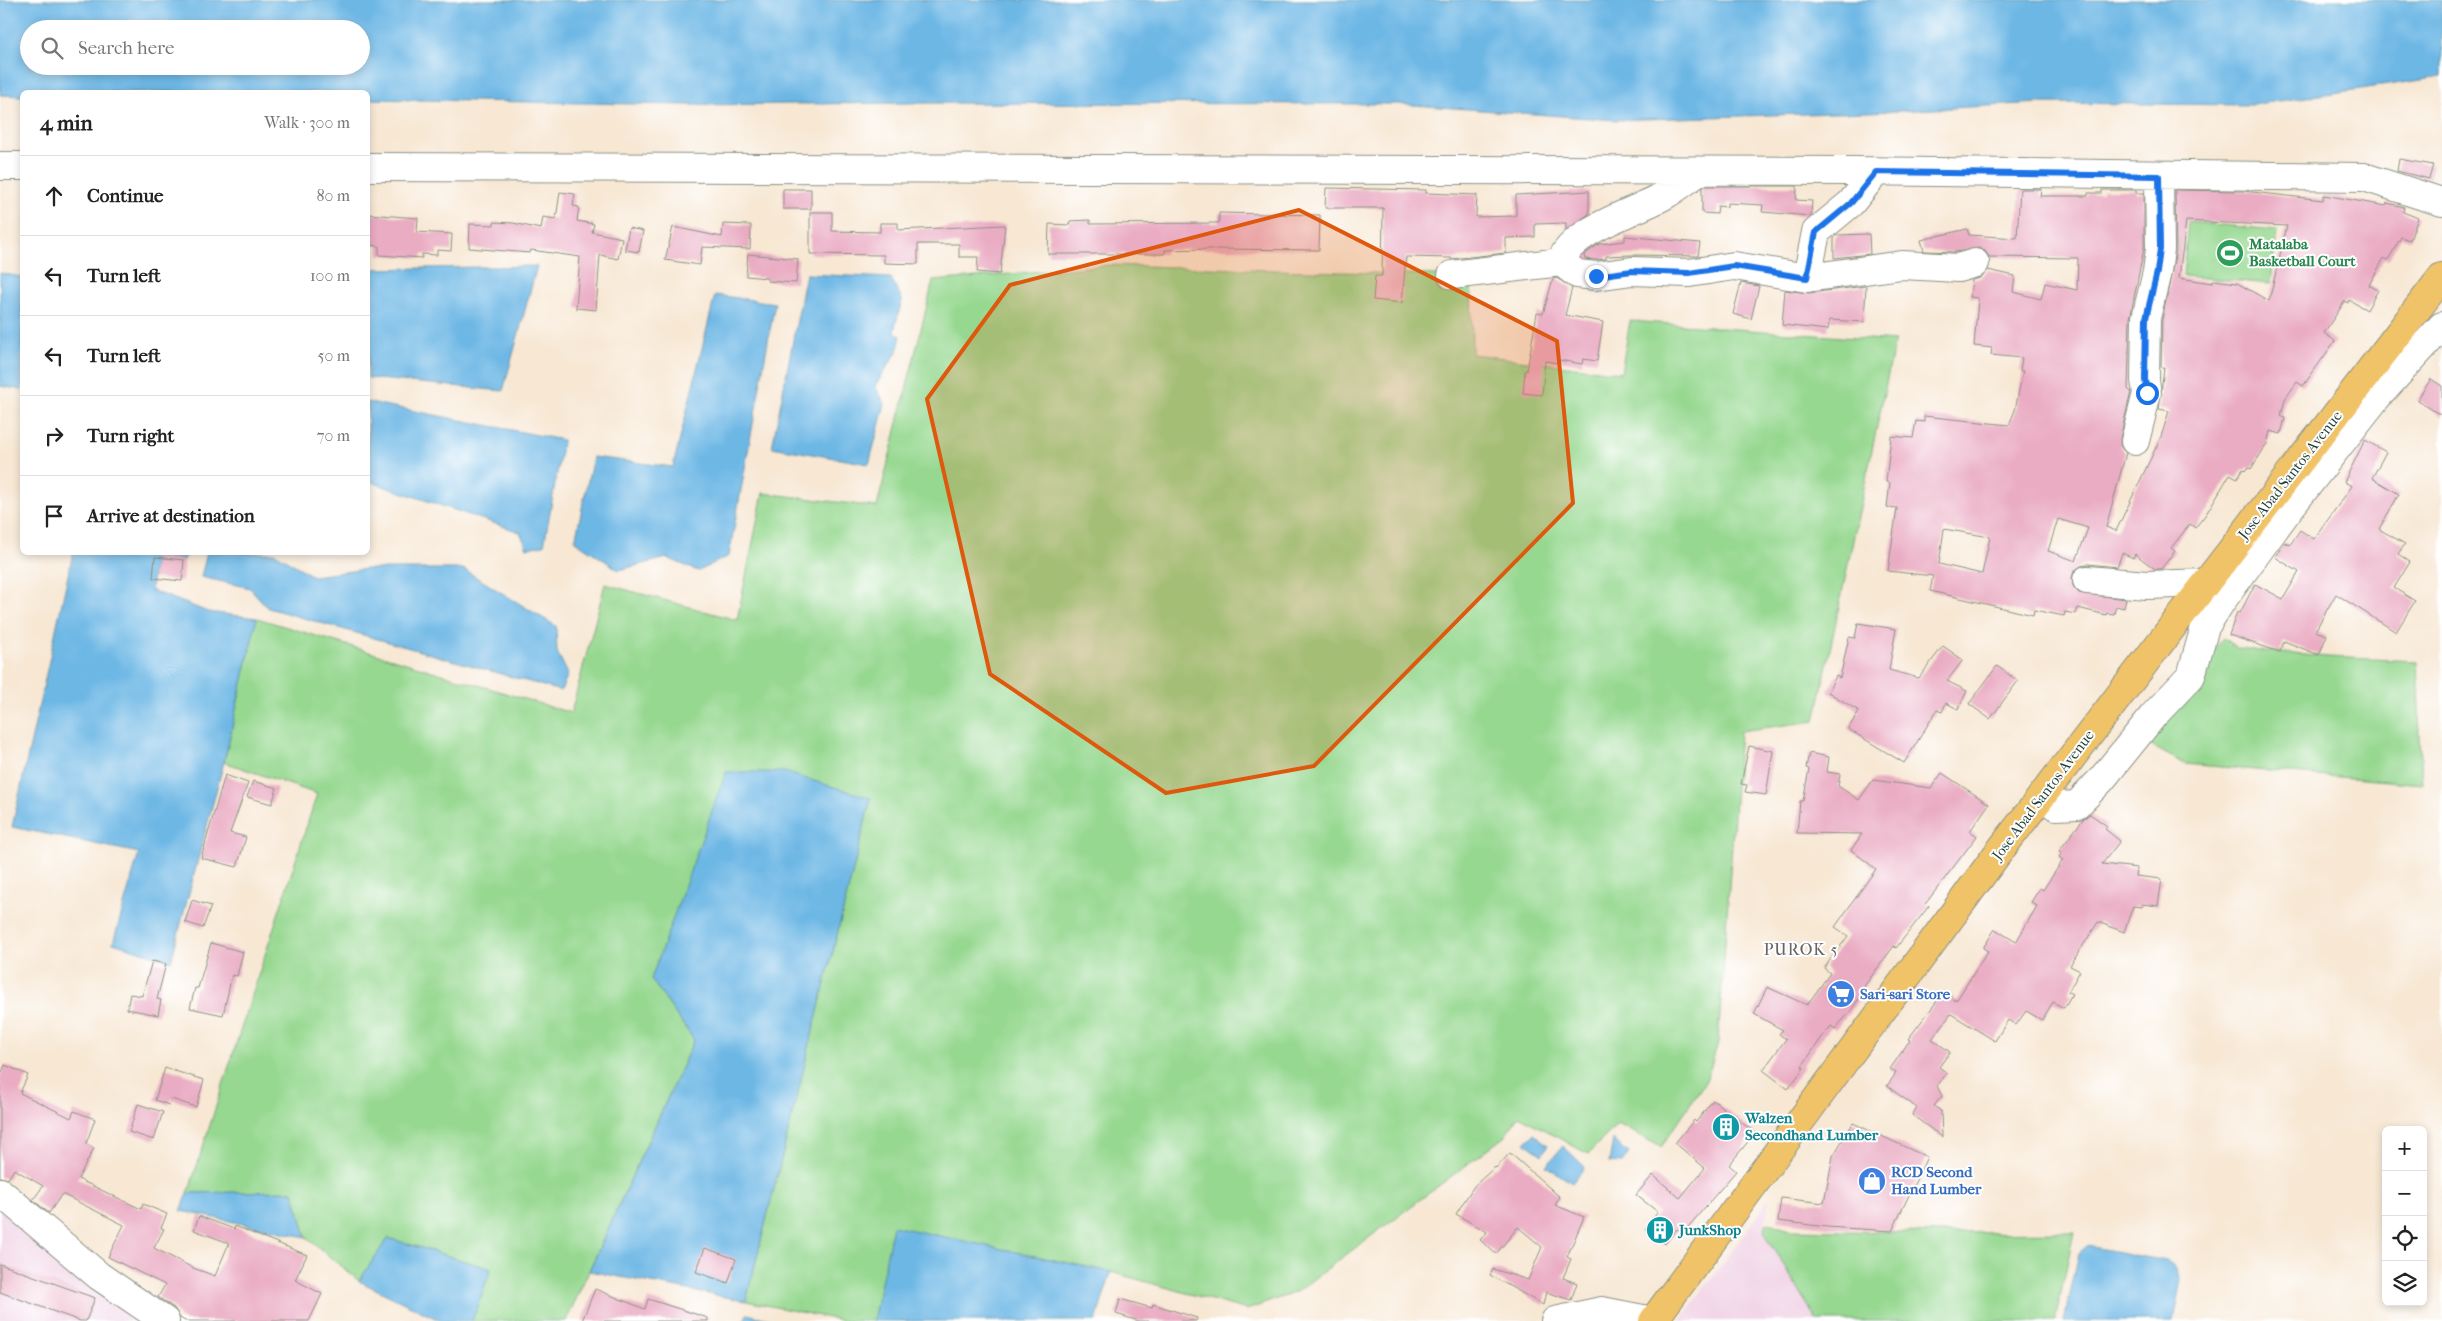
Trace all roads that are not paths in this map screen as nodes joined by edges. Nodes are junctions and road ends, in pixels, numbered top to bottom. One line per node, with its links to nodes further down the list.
1 (0, 166): 2 (street)
2 (20, 166)
3 (370, 167): 4 (street)
4 (1700, 171): 5 (street); 8 (street)
5 (1876, 172): 6 (street); 12 (street)
6 (2159, 176): 7 (street); 14 (street)
7 (2442, 202)
8 (1561, 262): 10 (street); 12 (street)
9 (1975, 263): 12 (street)
10 (1452, 275)
11 (2442, 277): 16 (highway, Jose Abad Santos Avenue)
12 (1807, 278)
13 (2442, 326): 17 (street)
14 (2135, 441)
15 (2087, 580): 16 (street)
16 (2207, 582): 17 (highway, Jose Abad Santos Avenue)
17 (2042, 796): 21 (highway, Jose Abad Santos Avenue)
18 (0, 1192): 19 (street)
19 (165, 1321)
20 (1555, 1321): 21 (street)
21 (1653, 1321)

